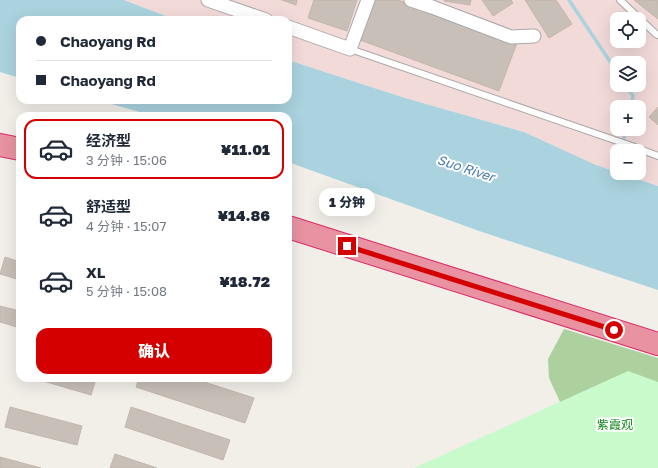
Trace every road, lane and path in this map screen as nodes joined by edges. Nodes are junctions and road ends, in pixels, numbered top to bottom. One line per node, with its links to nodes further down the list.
1 (208, 0): 5 (street)
2 (368, 0): 9 (street)
3 (411, 0): 8 (street)
4 (620, 0): 7 (lane)
5 (254, 16)
6 (292, 29): 9 (street)
7 (658, 35)
8 (534, 36)
9 (350, 49): 12 (lane)
10 (0, 145): 11 (highway)
11 (16, 148)
12 (658, 156)
13 (292, 228): 14 (highway)
14 (658, 344)

